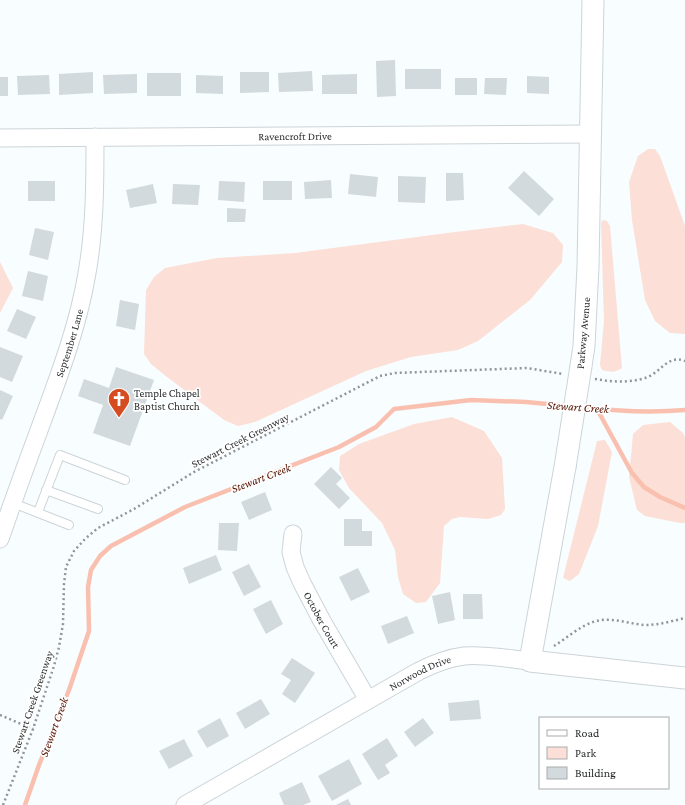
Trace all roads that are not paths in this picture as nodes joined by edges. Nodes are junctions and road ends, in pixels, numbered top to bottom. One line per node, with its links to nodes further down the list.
1 (593, 0): 2 (street, Parkway Avenue)
2 (591, 134): 3 (street, Ravencroft Drive); 13 (street, Parkway Avenue, bridge)
3 (95, 137): 4 (street, Ravencroft Drive); 7 (street, September Lane)
4 (0, 138)
5 (125, 480): 6 (lane)
6 (46, 490): 8 (lane); 9 (lane)
7 (13, 503): 9 (lane); 12 (street, September Lane)
8 (98, 509)
9 (38, 512): 10 (lane)
10 (69, 525)
11 (292, 534): 15 (street, October Court)
12 (0, 539)
13 (530, 661): 14 (street, Norwood Drive); 15 (street, Norwood Drive)
14 (685, 678)
15 (368, 700): 16 (street, Norwood Drive)
16 (185, 805)

